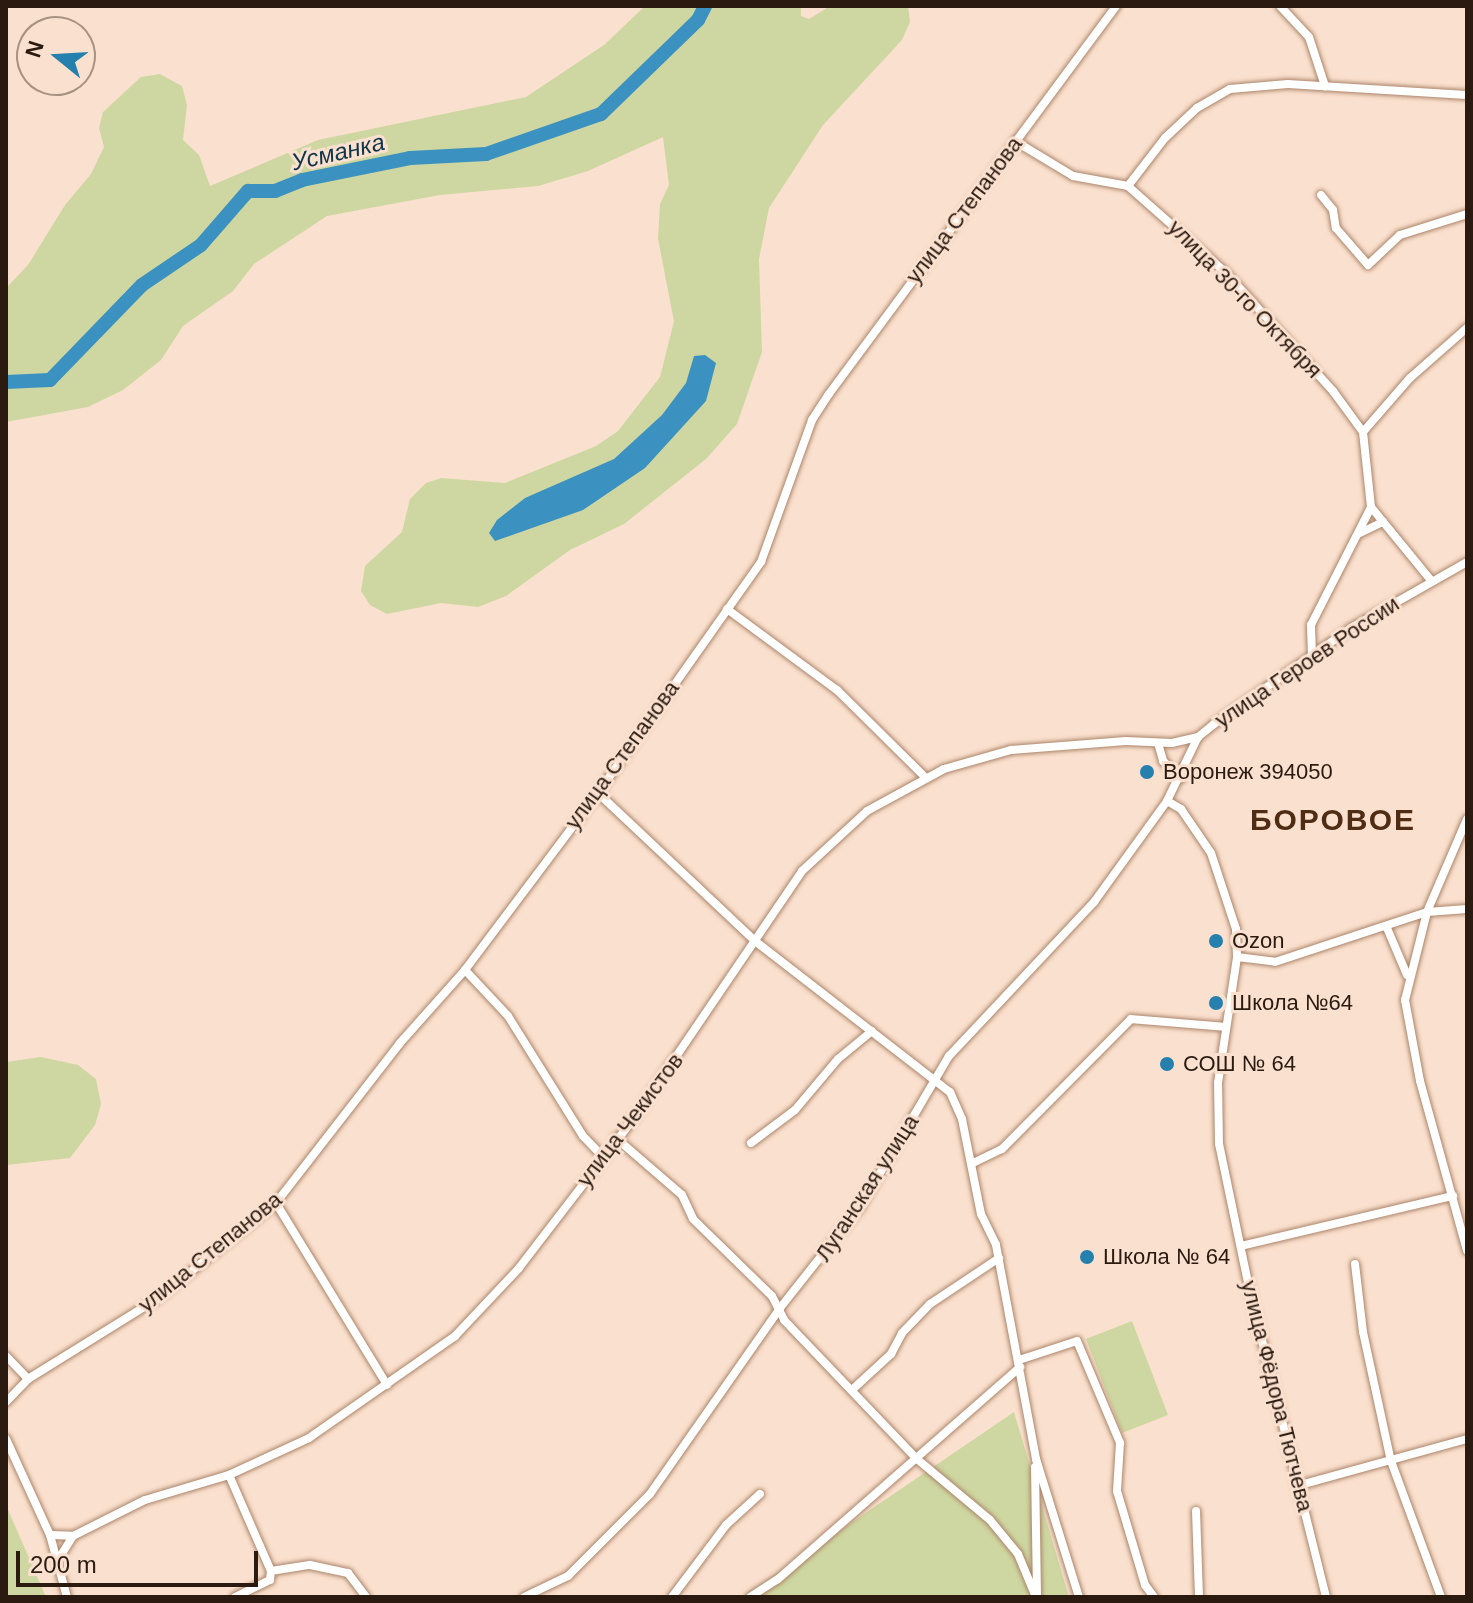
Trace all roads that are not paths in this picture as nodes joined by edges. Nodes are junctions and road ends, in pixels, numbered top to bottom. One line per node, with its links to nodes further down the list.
1 (1116, 6): 5 (street, улица Степанова)
2 (1280, 6): 3 (street)
3 (1325, 86): 4 (street); 6 (street)
4 (1467, 95)
5 (1015, 141): 6 (street); 16 (street, улица Степанова)
6 (1128, 186): 10 (street, улица 30-го Октября)
7 (1321, 195): 8 (street)
8 (1467, 214)
9 (1467, 328): 10 (street)
10 (1363, 432): 11 (street)
11 (1371, 507): 12 (street); 13 (street)
12 (1383, 522): 13 (street); 15 (street)
13 (1354, 537): 17 (street)
14 (1467, 562): 15 (street, улица Героев России)
15 (1430, 579): 17 (street, улица Героев России)
16 (727, 609): 20 (street); 22 (street, улица Степанова)
17 (1312, 655): 18 (street, улица Героев России)
18 (1198, 737): 19 (street, улица Чекистов); 21 (street, улица Героев России)
19 (1158, 743): 20 (street, улица Чекистов); 21 (street)
20 (926, 778): 28 (street, улица Чекистов)
21 (1181, 778): 23 (street, улица Героев России)
22 (598, 793): 28 (street); 30 (street, улица Степанова)
23 (1167, 801): 29 (street); 34 (street, Луганская улица)
24 (1467, 819): 26 (street)
25 (1467, 909): 26 (street)
26 (1427, 912): 27 (street); 31 (street)
27 (1387, 928): 29 (street); 31 (street)
28 (755, 941): 33 (street); 35 (street, улица Чекистов)
29 (1237, 957): 32 (street, улица Фёдора Тютчева)
30 (465, 970): 37 (street); 41 (street, улица Степанова)
31 (1408, 977): 39 (street)
32 (1226, 1027): 38 (street); 42 (street, улица Фёдора Тютчева)
33 (872, 1031): 34 (street); 36 (street)
34 (936, 1083): 38 (street); 46 (street, Луганская улица)
35 (616, 1138): 37 (street, улица Чекистов); 46 (street)
36 (751, 1143)
37 (602, 1156): 50 (street, улица Чекистов)
38 (973, 1163): 44 (street)
39 (1454, 1200): 40 (street); 42 (street); 43 (street)
40 (1467, 1201)
41 (276, 1203): 49 (street, улица Степанова); 50 (street)
42 (1241, 1246): 59 (street, улица Фёдора Тютчева)
43 (1467, 1251)
44 (999, 1258): 48 (street); 51 (street)
45 (1355, 1264): 57 (street)
46 (780, 1308): 51 (street); 69 (street, Луганская улица)
47 (6, 1356): 49 (street)
48 (1020, 1363): 55 (street); 56 (street); 74 (street)
49 (28, 1379): 52 (street, улица Степанова)
50 (387, 1385): 58 (street, улица Чекистов)
51 (853, 1389): 55 (street)
52 (6, 1402)
53 (6, 1439): 62 (street)
54 (1467, 1439): 57 (street)
55 (917, 1459): 71 (street); 72 (street)
56 (1036, 1459): 72 (street); 73 (street)
57 (1391, 1461): 59 (street); 77 (street)
58 (229, 1475): 63 (street, улица Чекистов); 65 (street)
59 (1300, 1485): 76 (street, улица Фёдора Тютчева)
60 (760, 1494): 70 (street)
61 (1196, 1511): 75 (street)
62 (50, 1535): 63 (street, улица Чекистов); 64 (street)
63 (73, 1536): 64 (street)
64 (57, 1565): 66 (street)
65 (271, 1571): 67 (street); 68 (street)
66 (67, 1597)
67 (235, 1597)
68 (366, 1597)
69 (524, 1597)
70 (672, 1597)
71 (750, 1597)
72 (1037, 1597)
73 (1079, 1597)
74 (1154, 1597)
75 (1199, 1597)
76 (1326, 1597)
77 (1441, 1597)

